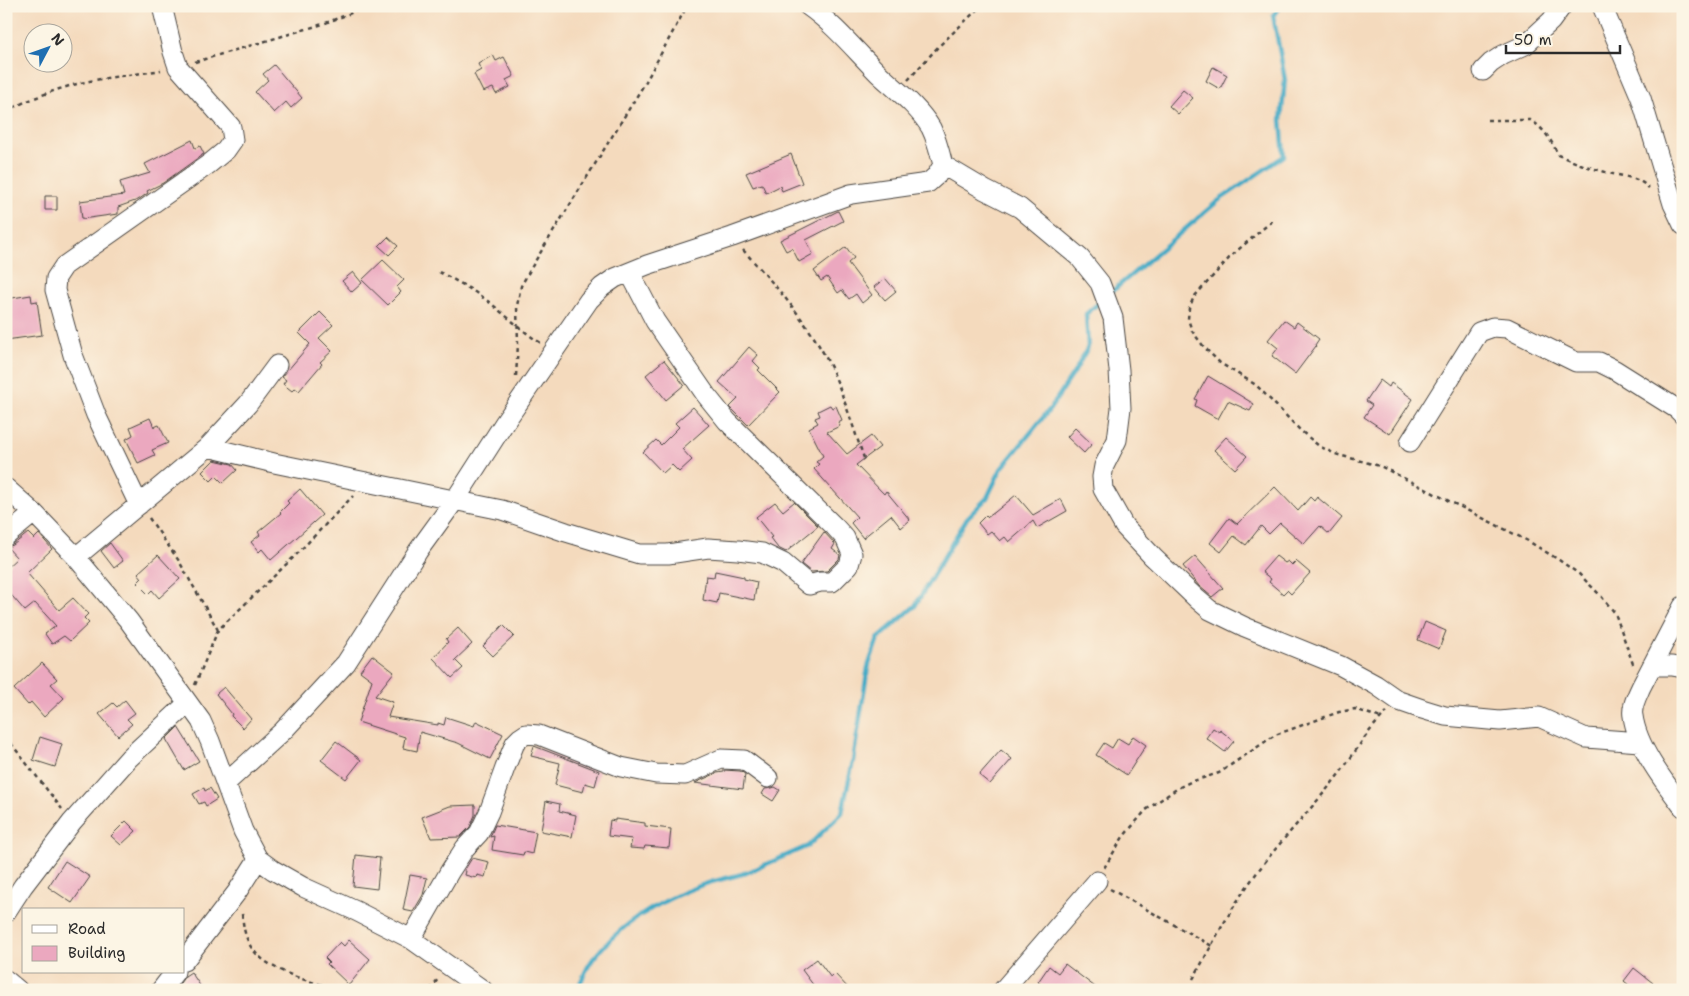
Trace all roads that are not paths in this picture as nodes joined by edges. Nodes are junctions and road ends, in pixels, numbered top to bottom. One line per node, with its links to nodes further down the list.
1 (162, 6): 15 (street)
2 (808, 6): 6 (street)
3 (1562, 6): 5 (street)
4 (1602, 6): 7 (street)
5 (1483, 71)
6 (943, 165): 8 (street); 23 (street)
7 (1683, 224)
8 (630, 273): 14 (street); 14 (street)
9 (277, 366): 12 (street)
10 (1683, 415): 11 (street)
11 (1410, 442)
12 (208, 447): 14 (street); 15 (street)
13 (6, 488): 16 (street)
14 (455, 500): 25 (street)
15 (139, 504): 18 (street)
16 (34, 513): 17 (street); 18 (street)
17 (6, 536)
18 (76, 557): 22 (street)
19 (1683, 606): 20 (street)
20 (1652, 666): 21 (street); 23 (street)
21 (1683, 668)
22 (188, 703): 25 (street); 29 (street)
23 (1640, 742): 26 (street)
24 (768, 778): 30 (street)
25 (226, 783): 27 (street)
26 (1683, 807)
27 (258, 858): 30 (street); 31 (street)
28 (1097, 881): 37 (street)
29 (6, 912)
30 (412, 939): 36 (street)
31 (185, 960)
32 (173, 974): 35 (street)
33 (6, 980): 34 (street)
34 (18, 990)
35 (161, 990)
36 (483, 990)
37 (1003, 990)

